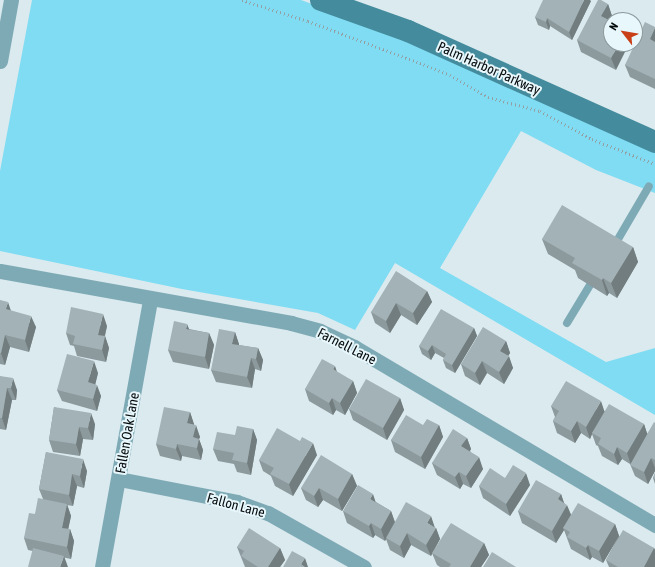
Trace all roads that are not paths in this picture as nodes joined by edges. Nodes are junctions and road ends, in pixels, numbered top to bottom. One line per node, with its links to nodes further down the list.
1 (11, 0): 3 (street)
2 (321, 0): 4 (street, Palm Harbor Parkway)
3 (0, 60)
4 (655, 142)
5 (649, 186): 6 (lane)
6 (613, 247)
7 (0, 271): 9 (street, Farnell Lane)
8 (590, 286): 10 (lane)
9 (150, 299): 11 (street, Fallen Oak Lane); 12 (street, Farnell Lane)
10 (567, 323)
11 (119, 480): 13 (street, Fallen Oak Lane); 14 (street, Fallon Lane)
12 (655, 525)
13 (102, 567)
14 (364, 567)

